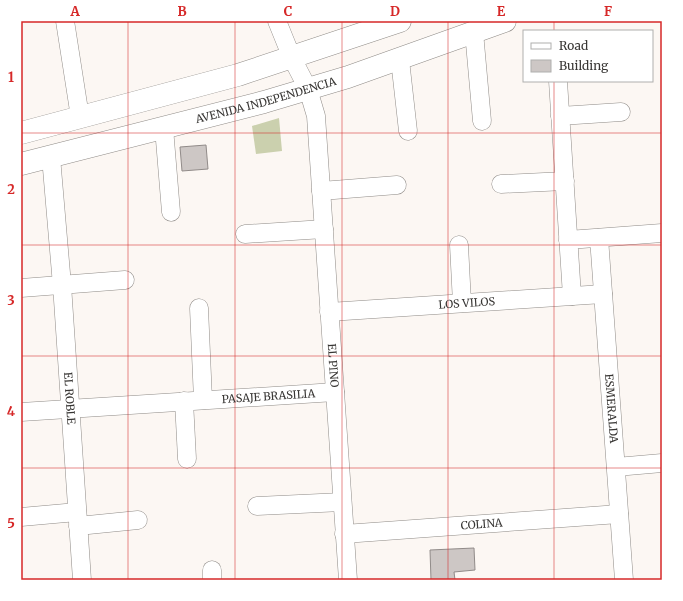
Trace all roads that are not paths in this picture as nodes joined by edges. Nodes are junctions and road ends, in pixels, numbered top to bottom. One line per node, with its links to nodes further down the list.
1 (65, 21): 12 (street)
2 (277, 21): 6 (street, EL PINO)
3 (400, 21): 6 (main road)
4 (506, 21): 5 (main road, AVENIDA INDEPENDENCIA)
5 (474, 32): 7 (main road, AVENIDA INDEPENDENCIA); 13 (street)
6 (292, 58): 9 (street, EL PINO); 12 (main road)
7 (400, 60): 9 (main road, AVENIDA INDEPENDENCIA); 15 (street)
8 (558, 82): 11 (street)
9 (308, 89): 14 (main road, AVENIDA INDEPENDENCIA); 22 (street, EL PINO)
10 (621, 112): 11 (street)
11 (560, 116): 19 (street)
12 (80, 117): 16 (main road)
13 (482, 121)
14 (164, 128): 17 (main road, AVENIDA INDEPENDENCIA); 23 (street)
15 (408, 131)
16 (21, 132)
17 (51, 157): 18 (main road, AVENIDA INDEPENDENCIA); 31 (street, EL ROBLE)
18 (21, 164)
19 (565, 181): 20 (street); 28 (street)
20 (501, 184)
21 (397, 185): 22 (street)
22 (321, 191): 24 (street, EL PINO)
23 (171, 212)
24 (324, 229): 26 (street); 37 (street, EL PINO)
25 (662, 233): 27 (street)
26 (245, 234)
27 (600, 238): 28 (street); 33 (street, ESMERALDA)
28 (568, 240): 34 (street)
29 (459, 245): 35 (street)
30 (125, 280): 31 (street)
31 (62, 285): 32 (street); 41 (street, EL ROBLE)
32 (21, 288)
33 (603, 294): 34 (street, LOS VILOS); 45 (street, ESMERALDA)
34 (572, 296): 35 (street, LOS VILOS)
35 (462, 303): 37 (street, LOS VILOS)
36 (199, 308): 39 (street)
37 (329, 312): 38 (street, EL PINO)
38 (335, 392): 39 (street, PASAJE BRASILIA); 46 (street, EL PINO)
39 (203, 400): 40 (street, PASAJE BRASILIA)
40 (184, 401): 41 (street, PASAJE BRASILIA); 43 (street)
41 (70, 408): 42 (street, PASAJE BRASILIA); 50 (street, EL ROBLE)
42 (21, 412)
43 (188, 458)
44 (662, 463): 45 (street)
45 (616, 467): 48 (street, ESMERALDA)
46 (342, 502): 47 (street); 52 (street, EL PINO)
47 (257, 506)
48 (619, 514): 52 (street, COLINA); 55 (street, ESMERALDA)
49 (21, 517): 50 (street)
50 (78, 519): 51 (street); 53 (street, EL ROBLE)
51 (138, 520)
52 (344, 534): 54 (street, EL PINO)
53 (82, 580)
54 (348, 580)
55 (624, 580)

